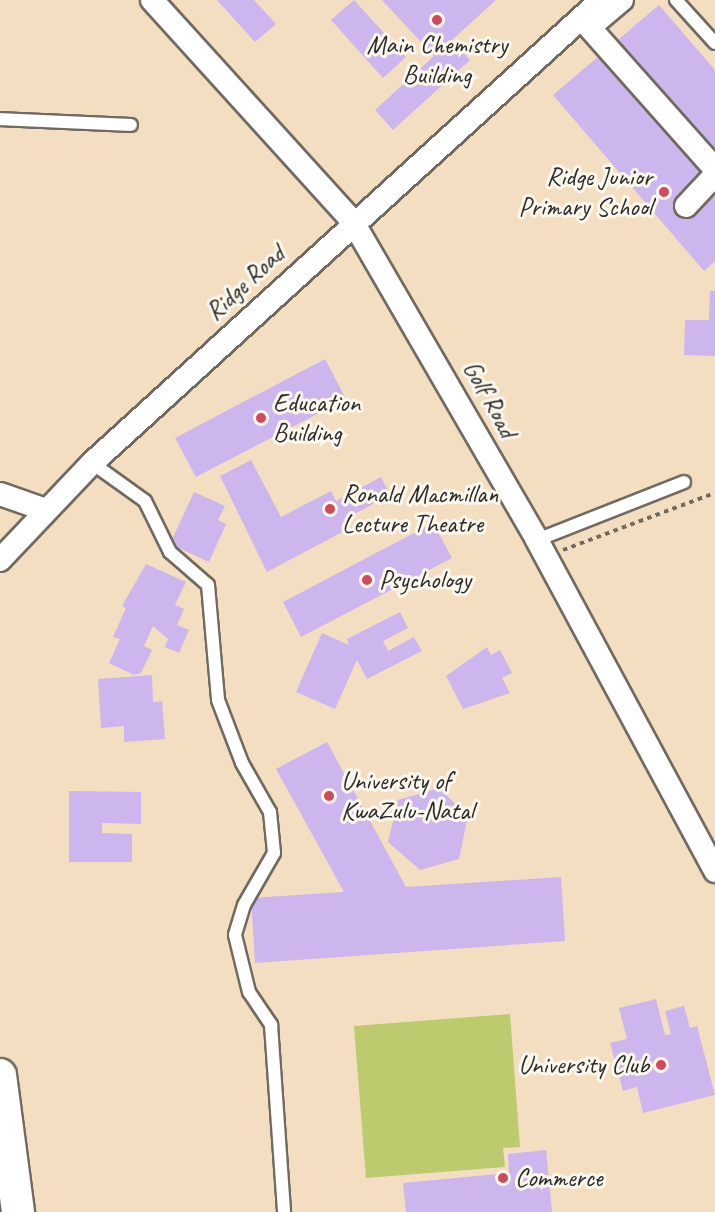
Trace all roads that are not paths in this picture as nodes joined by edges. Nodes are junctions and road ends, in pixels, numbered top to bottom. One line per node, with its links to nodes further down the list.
1 (152, 0): 13 (street, Golf Road)
2 (601, 0): 7 (street, Ridge Road)
3 (622, 0): 5 (street, Ridge Road)
4 (676, 0): 6 (lane)
5 (589, 27): 7 (street, Ridge Road); 10 (street)
6 (715, 43)
7 (541, 59): 13 (street, Ridge Road)
8 (0, 119): 9 (lane)
9 (131, 125)
10 (715, 169)
11 (715, 175): 12 (street)
12 (686, 206)
13 (352, 222): 14 (street, Ridge Road); 18 (street, Golf Road)
14 (92, 464): 17 (street, Ridge Road); 23 (lane)
15 (684, 482): 18 (lane)
16 (0, 494): 17 (street)
17 (46, 510): 19 (street, Ridge Road)
18 (541, 548): 20 (street, Golf Road)
19 (0, 560)
20 (715, 871)
21 (0, 1075): 22 (street)
22 (18, 1212)
23 (284, 1212)

